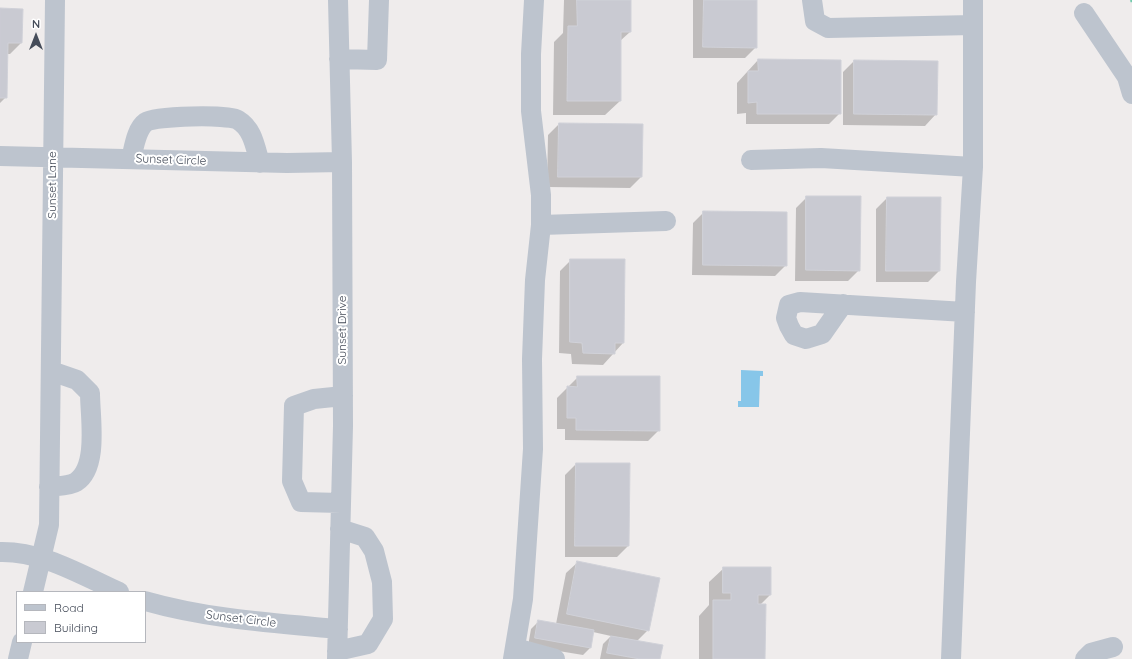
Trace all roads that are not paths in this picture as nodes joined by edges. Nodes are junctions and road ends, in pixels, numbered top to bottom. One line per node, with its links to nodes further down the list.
1 (55, 0): 12 (street, Sunset Lane)
2 (338, 0): 9 (street, Sunset Drive)
3 (379, 0): 9 (street)
4 (534, 0): 19 (street)
5 (812, 0): 8 (street)
6 (973, 0): 8 (street)
7 (1084, 13): 10 (street)
8 (973, 25): 17 (street)
9 (339, 59): 16 (street, Sunset Drive)
10 (1132, 94)
11 (0, 156): 12 (street, Sunset Circle)
12 (52, 157): 13 (street, Sunset Circle); 22 (street, Sunset Lane)
13 (132, 159): 15 (street, Sunset Circle); 15 (street)
14 (751, 160): 17 (street)
15 (260, 162): 16 (street, Sunset Circle)
16 (342, 162): 23 (street, Sunset Drive)
17 (973, 167): 21 (street)
18 (666, 221): 19 (street)
19 (541, 225): 35 (street)
20 (842, 304): 21 (street)
21 (965, 312): 39 (street)
22 (51, 371): 24 (street, Sunset Lane); 24 (street)
23 (343, 396): 25 (street, Sunset Drive); 25 (street)
24 (49, 487): 28 (street, Sunset Lane)
25 (341, 503): 26 (street, Sunset Drive)
26 (340, 529): 32 (street, Sunset Drive); 36 (street)
27 (0, 552): 28 (street)
28 (41, 557): 29 (street, Sunset Lane); 30 (street)
29 (33, 591)
30 (117, 591)
31 (146, 602): 32 (street, Sunset Circle)
32 (338, 629): 36 (street, Sunset Drive)
33 (22, 643): 37 (street)
34 (1113, 647): 40 (street)
35 (514, 654): 38 (street)
36 (337, 655)
37 (18, 659)
38 (555, 659)
39 (951, 659)
40 (1085, 659)

